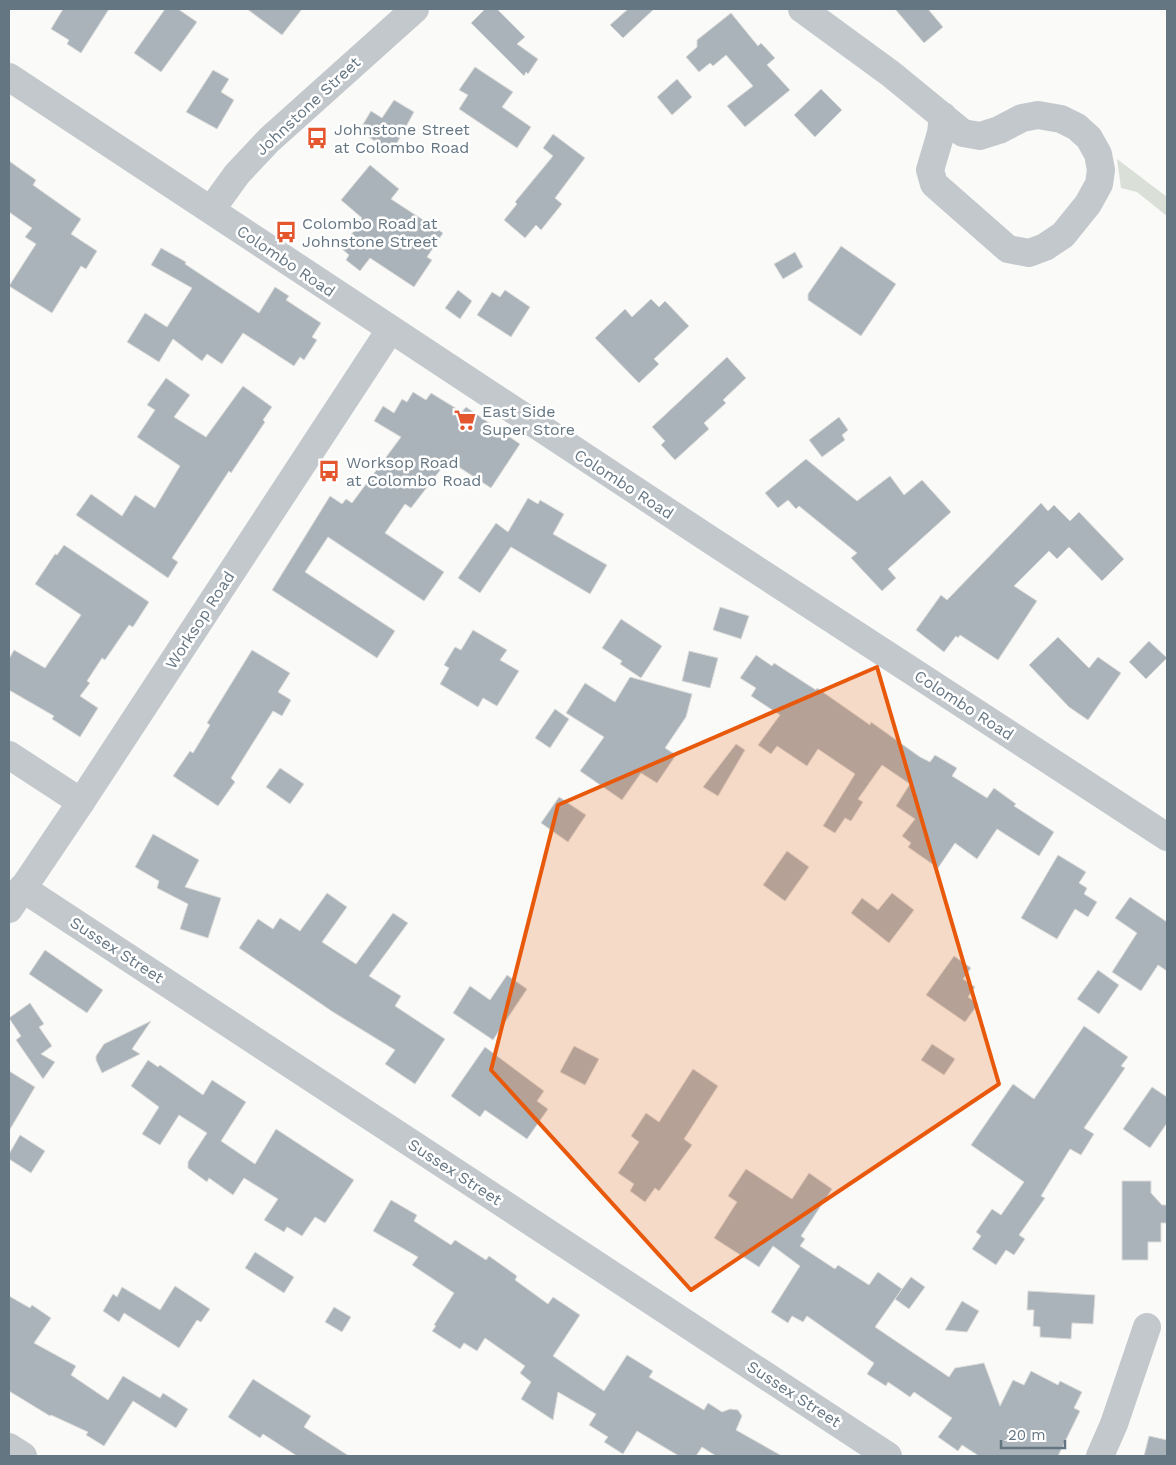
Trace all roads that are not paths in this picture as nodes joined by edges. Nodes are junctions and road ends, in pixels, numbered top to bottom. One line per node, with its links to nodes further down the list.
1 (415, 9): 5 (street, Johnstone Street)
2 (802, 9): 4 (street)
3 (9, 78): 5 (street, Colombo Road)
4 (943, 116): 4 (street)
5 (211, 210): 6 (street, Colombo Road)
6 (390, 330): 8 (street, Worksop Road); 9 (street, Colombo Road)
7 (9, 755): 8 (street)
8 (81, 802): 10 (street, Worksop Road)
9 (1167, 837)
10 (16, 898): 14 (street, Sussex Street)
11 (1147, 1327): 15 (street)
12 (9, 1447): 13 (street)
13 (23, 1456)
14 (888, 1456)
15 (1100, 1456)

